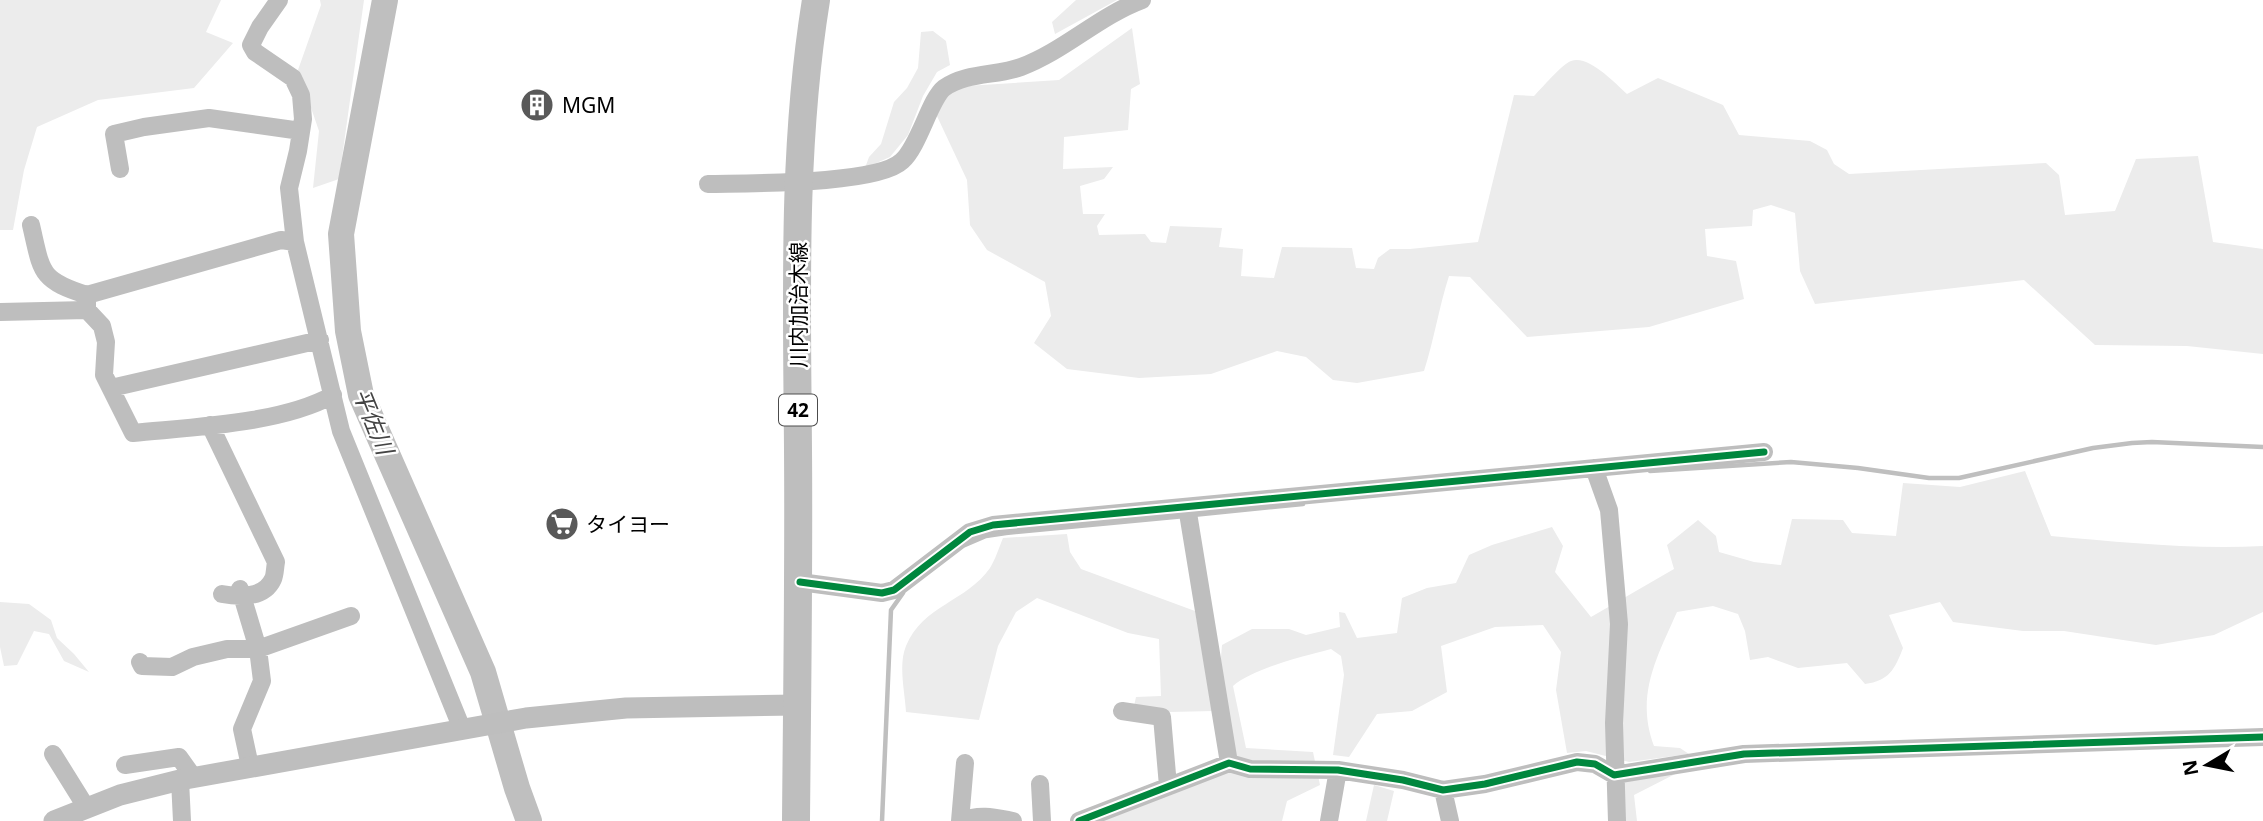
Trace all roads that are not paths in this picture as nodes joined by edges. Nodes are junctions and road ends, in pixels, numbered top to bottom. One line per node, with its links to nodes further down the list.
1 (279, 0): 4 (street)
2 (816, 0): 6 (main road, 川内加治木線 / 42)
3 (1142, 0): 6 (street)
4 (301, 131): 5 (street); 9 (street)
5 (120, 169)
6 (798, 183): 7 (street); 19 (main road, 川内加治木線 / 42)
7 (708, 184)
8 (31, 225): 10 (street)
9 (295, 242): 10 (street); 12 (street)
10 (87, 302): 11 (street); 13 (street)
11 (0, 312)
12 (320, 340): 13 (street); 14 (street)
13 (111, 388): 15 (street)
14 (332, 395): 15 (street); 25 (street)
15 (210, 425): 21 (street)
16 (1764, 452): 17 (street)
17 (1596, 473): 18 (street); 33 (street)
18 (1188, 513): 19 (street); 29 (street)
19 (800, 582): 23 (main road, 川内加治木線 / 42)
20 (351, 616): 21 (street)
21 (258, 649): 22 (street); 31 (street)
22 (140, 662)
23 (797, 705): 25 (street); 41 (main road, 川内加治木線 / 42)
24 (1122, 711): 36 (street)
25 (465, 728): 31 (street)
26 (2263, 737): 33 (street)
27 (53, 754): 38 (street)
28 (965, 763): 42 (street)
29 (1230, 763): 32 (street); 36 (street)
30 (125, 765): 34 (street)
31 (250, 766): 34 (street)
32 (1338, 770): 37 (street); 46 (street)
33 (1614, 775): 37 (street); 48 (street)
34 (187, 779): 38 (street); 40 (street)
35 (1040, 784): 44 (street)
36 (1168, 786): 45 (street)
37 (1443, 790): 47 (street)
38 (86, 807): 39 (street)
39 (54, 821)
40 (182, 821)
41 (796, 821)
42 (962, 821): 43 (street)
43 (1013, 821)
44 (1042, 821)
45 (1079, 821)
46 (1329, 821)
47 (1450, 821)
48 (1617, 821)

